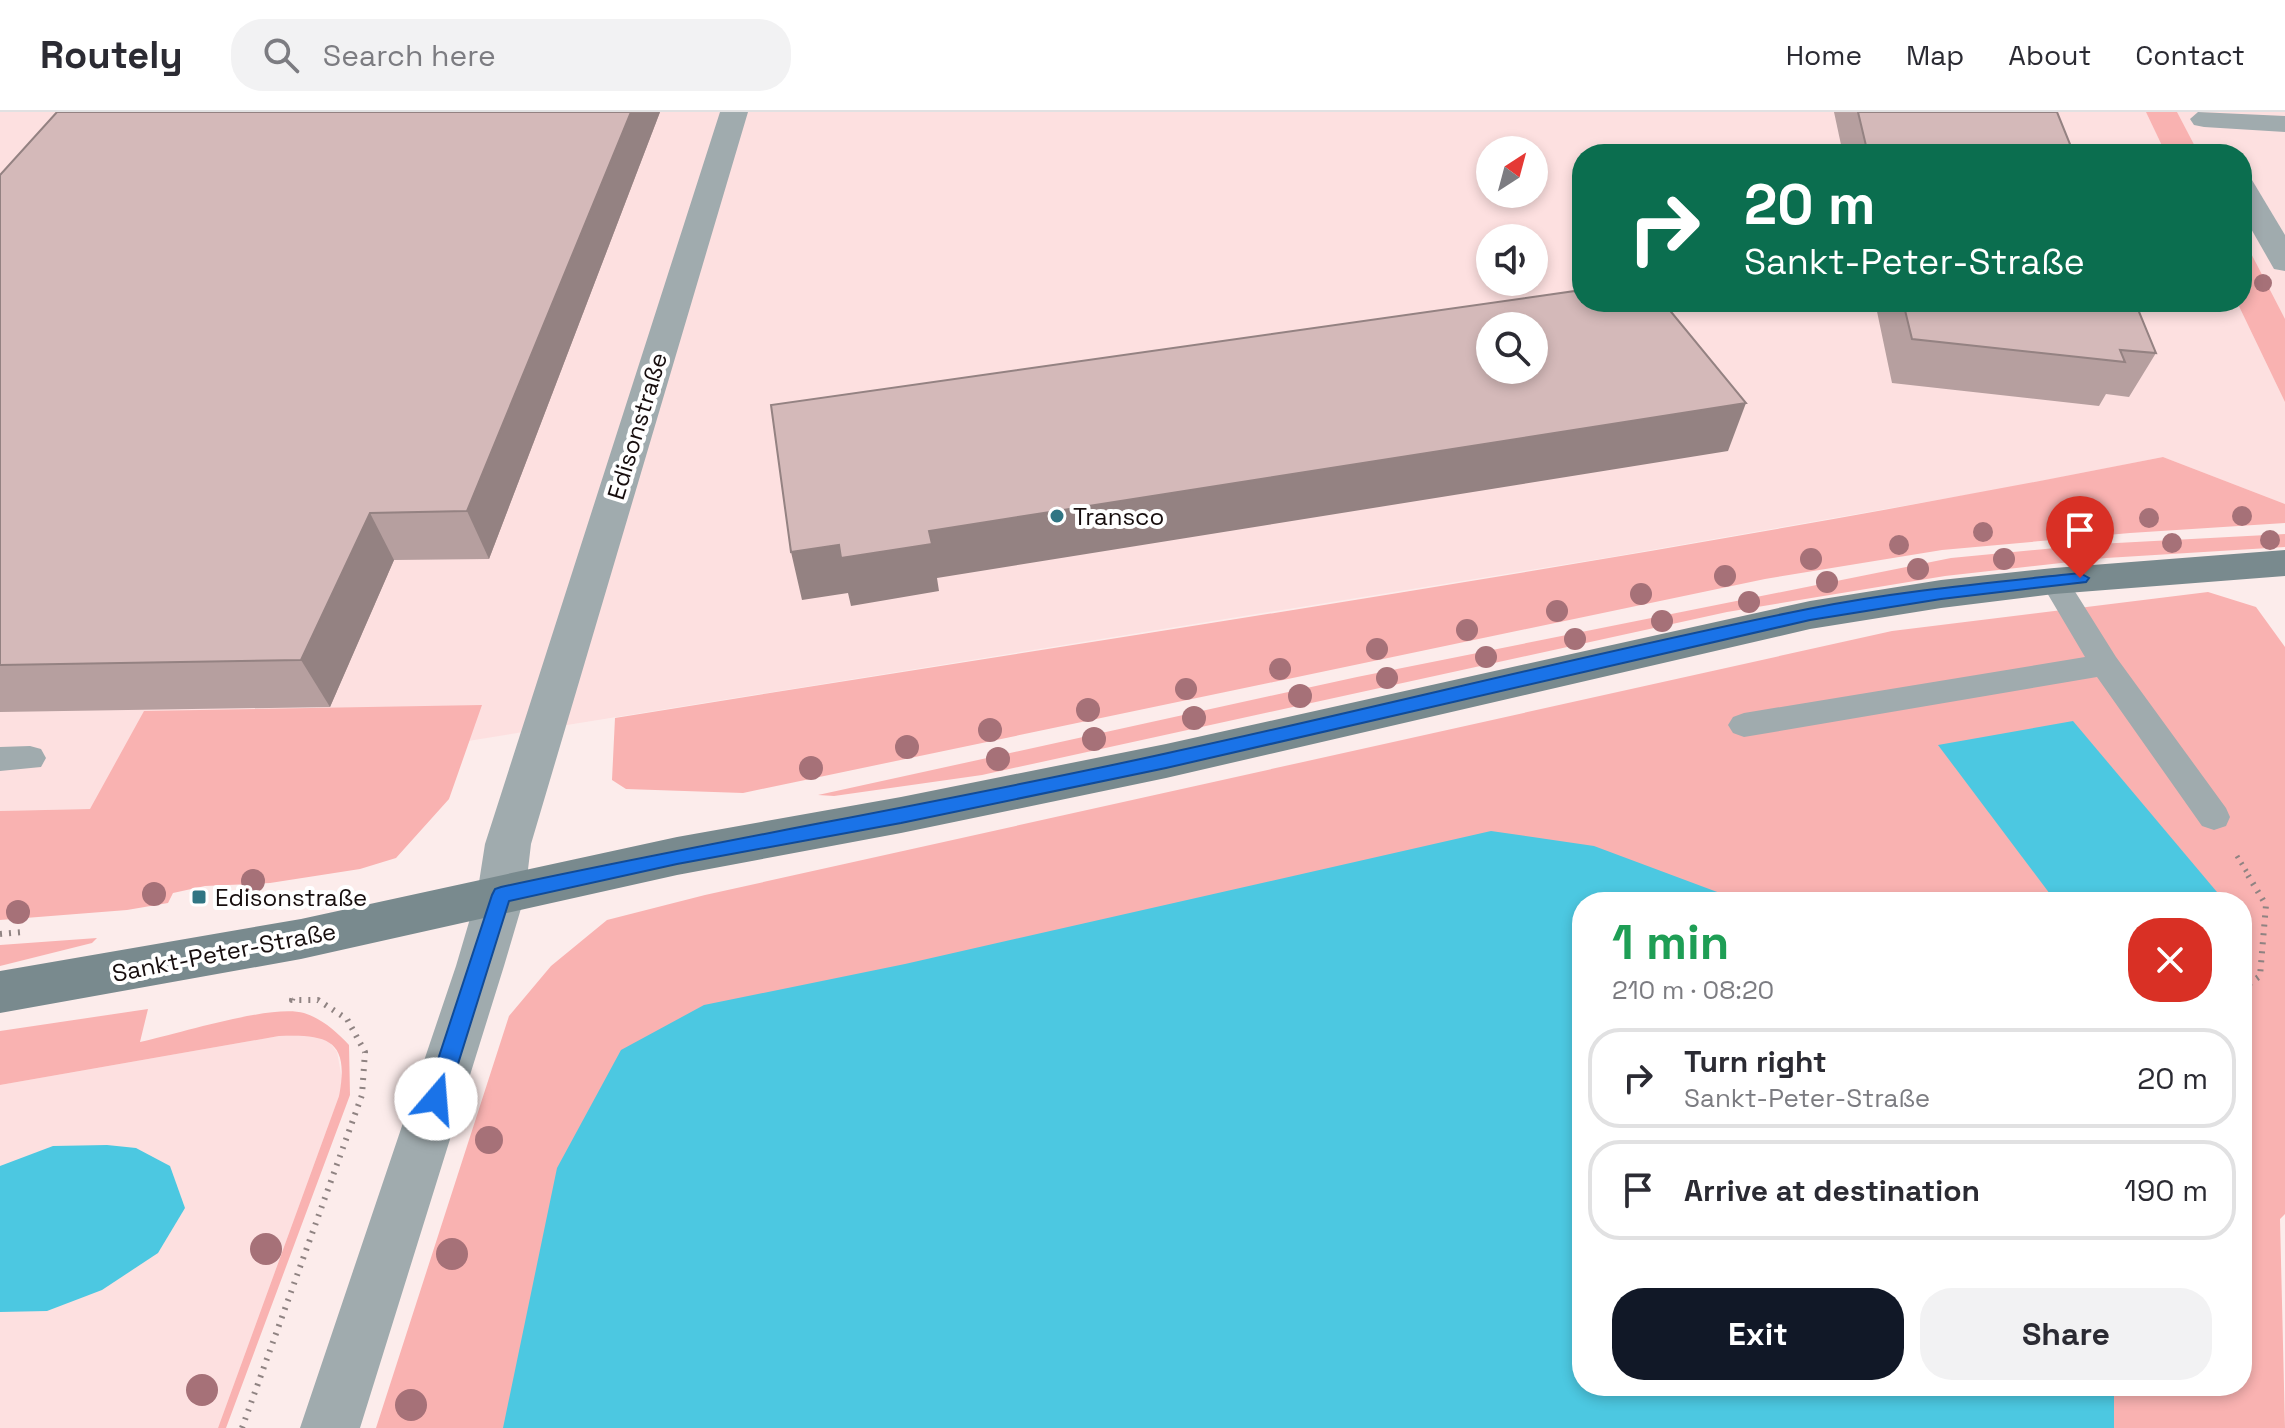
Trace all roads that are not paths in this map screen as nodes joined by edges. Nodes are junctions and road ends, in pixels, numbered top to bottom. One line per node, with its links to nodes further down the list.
1 (734, 112): 11 (street, Edisonstraße)
2 (2285, 124): 3 (street)
3 (2207, 125)
4 (2252, 204): 5 (street)
5 (2285, 262)
6 (2285, 563): 7 (street, Sankt-Peter-Straße)
7 (2054, 581): 8 (lane); 11 (street, Sankt-Peter-Straße)
8 (2105, 665): 9 (lane); 10 (lane)
9 (1744, 725)
10 (2214, 817)
11 (501, 895): 12 (street, Sankt-Peter-Straße); 13 (street, Edisonstraße)
12 (0, 992)
13 (330, 1428)

